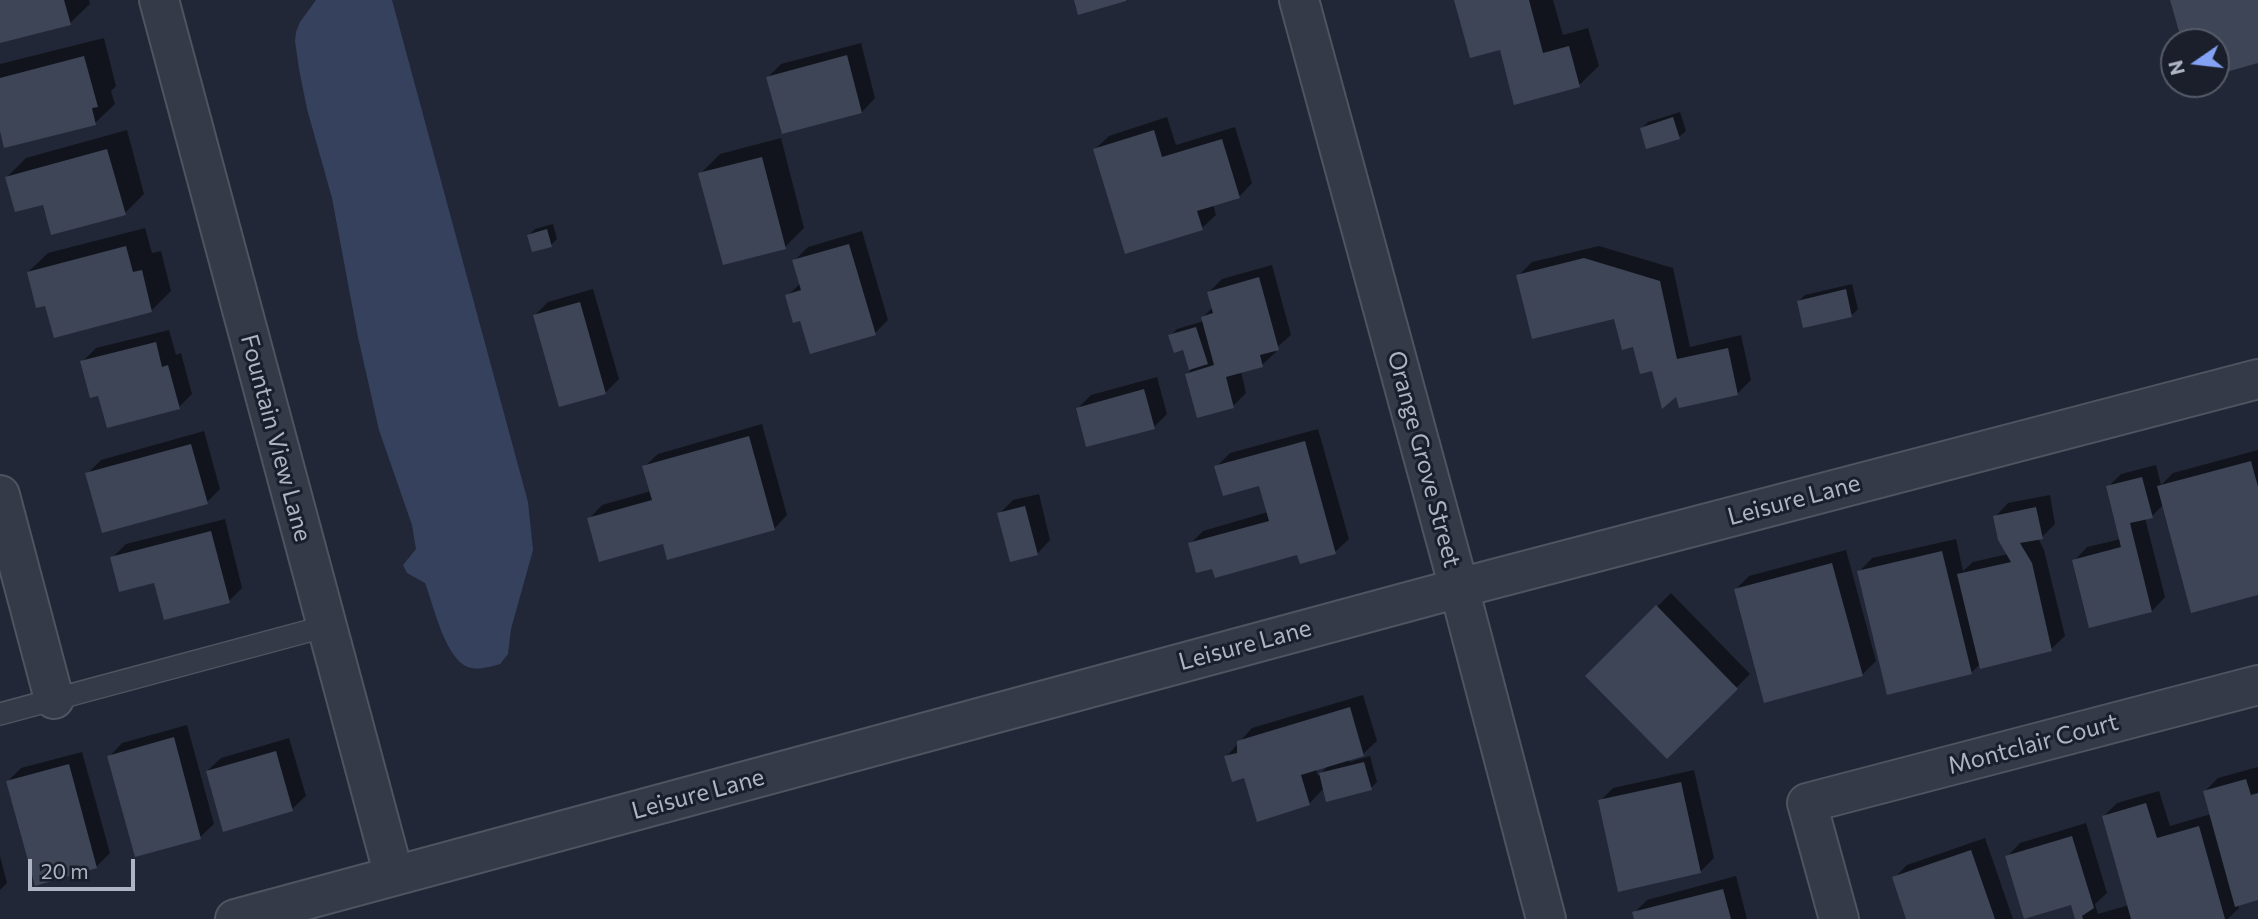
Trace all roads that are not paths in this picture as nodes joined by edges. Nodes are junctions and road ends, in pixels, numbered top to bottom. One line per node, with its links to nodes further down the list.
1 (159, 0): 6 (street, Fountain View Lane)
2 (1299, 0): 5 (street, Orange Grove Street)
3 (2258, 379): 5 (street, Leisure Lane)
4 (0, 495): 8 (street)
5 (1459, 588): 10 (street, Leisure Lane); 12 (street, Orange Grove Street)
6 (327, 626): 8 (lane); 10 (street, Fountain View Lane)
7 (2258, 685): 13 (street, Montclair Court)
8 (54, 699): 9 (lane)
9 (0, 714)
10 (394, 876): 11 (street, Leisure Lane)
11 (235, 919)
12 (1546, 919)
13 (1839, 919)

